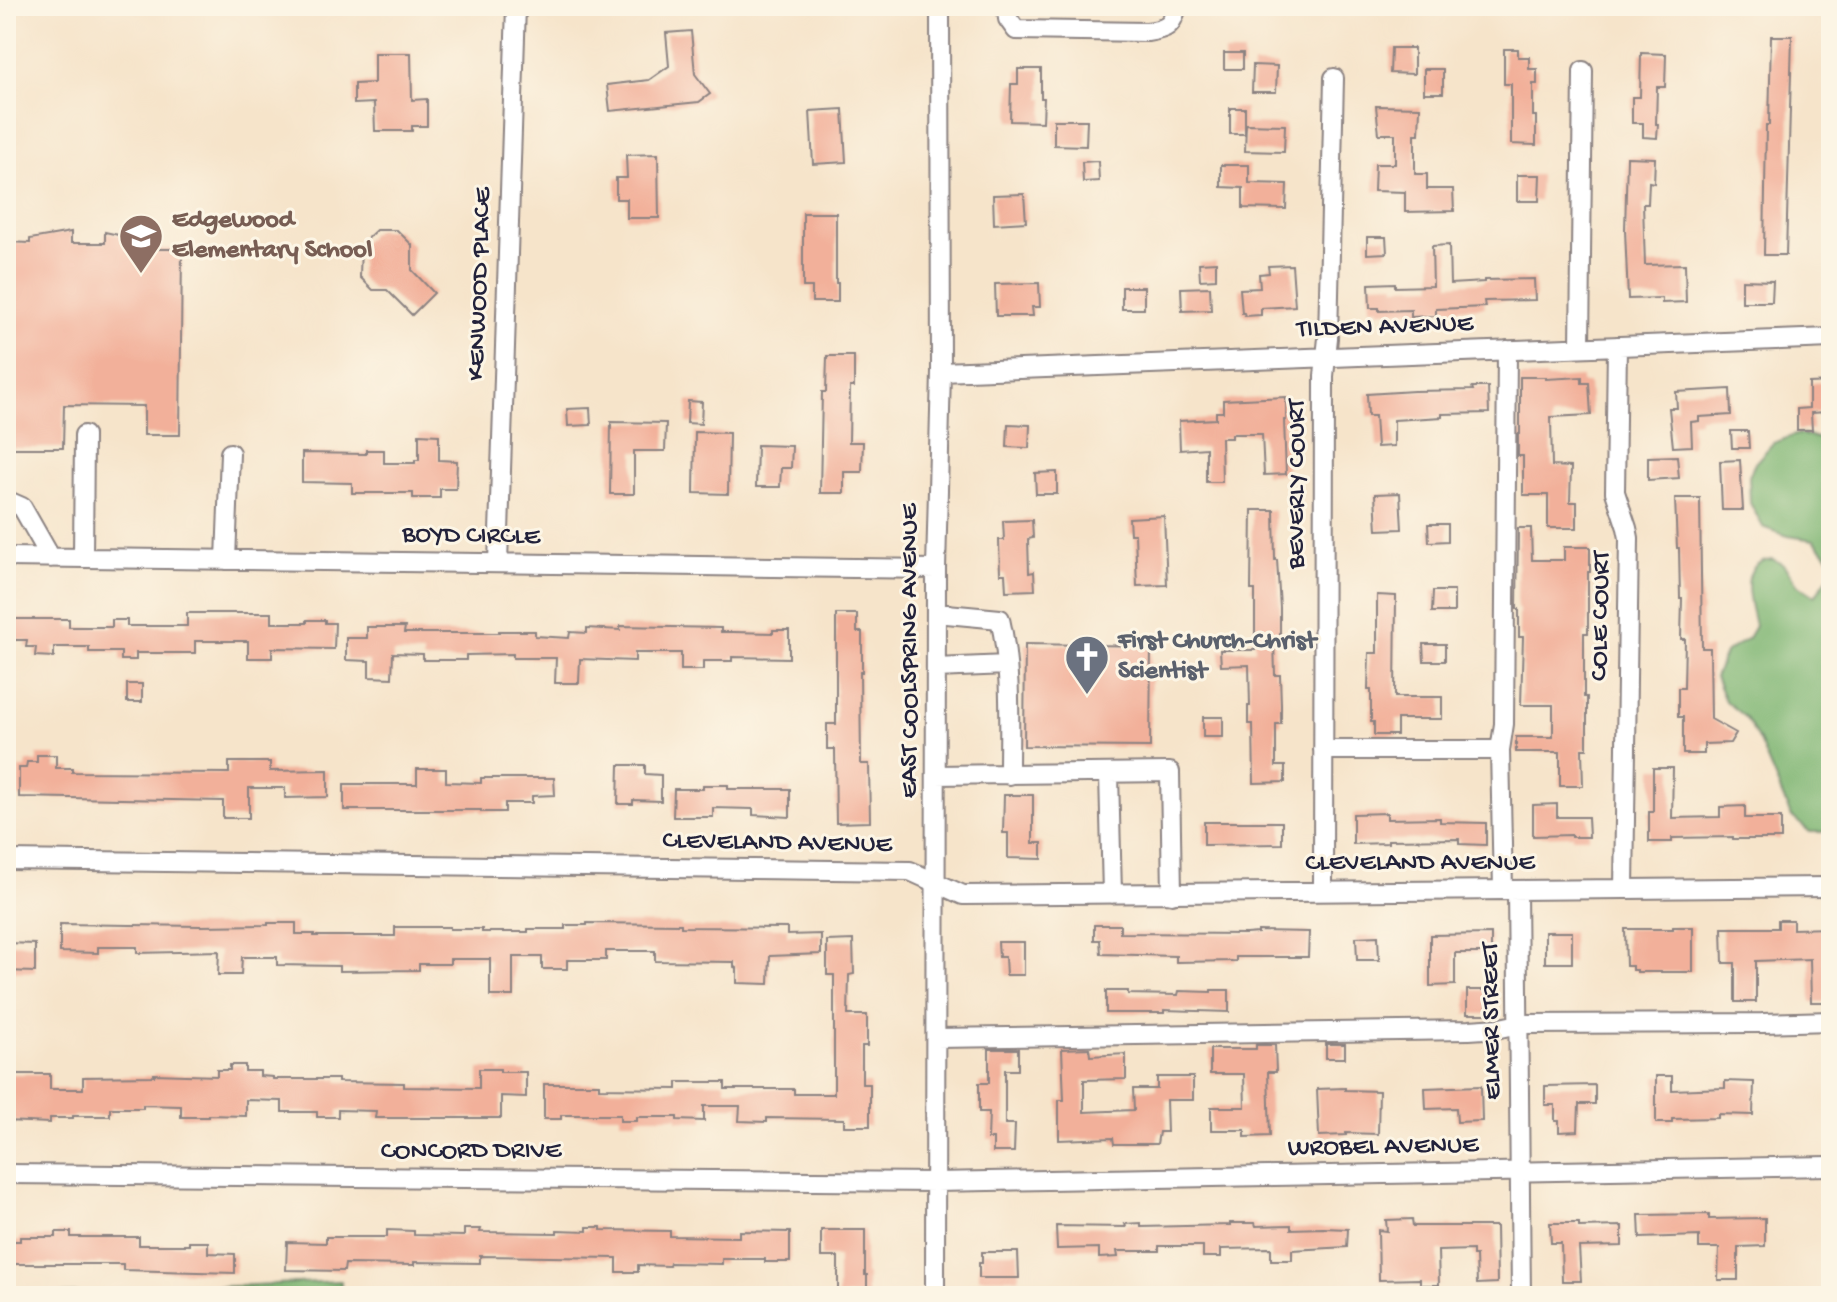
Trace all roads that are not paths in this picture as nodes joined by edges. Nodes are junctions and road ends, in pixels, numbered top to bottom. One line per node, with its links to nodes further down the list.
1 (516, 6): 20 (street, KENWOOD PLACE)
2 (940, 6): 12 (street, EAST COOLSPRING AVENUE)
3 (1007, 6): 4 (street)
4 (1177, 6)
5 (1583, 71): 9 (street)
6 (1334, 78): 11 (street, BEVERLY COURT)
7 (1831, 338): 8 (street, TILDEN AVENUE)
8 (1617, 346): 9 (street, TILDEN AVENUE); 33 (street, COLE COURT)
9 (1580, 347): 10 (street, TILDEN AVENUE)
10 (1507, 350): 11 (street, TILDEN AVENUE); 26 (street, ELMER STREET)
11 (1326, 357): 12 (street, TILDEN AVENUE); 25 (street, BEVERLY COURT)
12 (941, 372): 21 (street, EAST COOLSPRING AVENUE)
13 (84, 435): 18 (street)
14 (230, 453): 19 (street)
15 (6, 500): 17 (street)
16 (6, 557): 17 (street, BOYD CIRCLE)
17 (51, 558): 18 (street, BOYD CIRCLE)
18 (83, 558): 19 (street, BOYD CIRCLE)
19 (226, 560): 20 (street, BOYD CIRCLE)
20 (498, 563): 21 (street, BOYD CIRCLE)
21 (936, 569): 22 (street, EAST COOLSPRING AVENUE)
22 (936, 613): 23 (street); 24 (street, EAST COOLSPRING AVENUE)
23 (1007, 665): 24 (street); 29 (street)
24 (936, 668): 28 (street, EAST COOLSPRING AVENUE)
25 (1323, 750): 26 (street); 35 (street, BEVERLY COURT)
26 (1500, 750): 34 (street, ELMER STREET)
27 (1109, 774): 29 (street); 36 (street); 37 (street)
28 (936, 775): 29 (street); 31 (street, EAST COOLSPRING AVENUE)
29 (1009, 775)
30 (6, 860): 31 (street, CLEVELAND AVENUE)
31 (936, 883): 36 (street, CLEVELAND AVENUE); 40 (street, EAST COOLSPRING AVENUE)
32 (1831, 887): 33 (street, CLEVELAND AVENUE)
33 (1624, 889): 34 (street, CLEVELAND AVENUE)
34 (1510, 890): 35 (street, CLEVELAND AVENUE); 39 (street, ELMER STREET)
35 (1323, 891): 37 (street, CLEVELAND AVENUE)
36 (1112, 894): 37 (street, CLEVELAND AVENUE)
37 (1172, 894)
38 (1831, 1021): 39 (street)
39 (1519, 1024): 40 (street); 42 (street, ELMER STREET)
40 (936, 1038): 44 (street, EAST COOLSPRING AVENUE)
41 (1831, 1166): 42 (street, WROBEL AVENUE)
42 (1520, 1172): 44 (street, WROBEL AVENUE); 46 (street, ELMER STREET)
43 (6, 1174): 44 (street, CONCORD DRIVE)
44 (936, 1182): 45 (street, EAST COOLSPRING AVENUE)
45 (935, 1296)
46 (1521, 1296)

